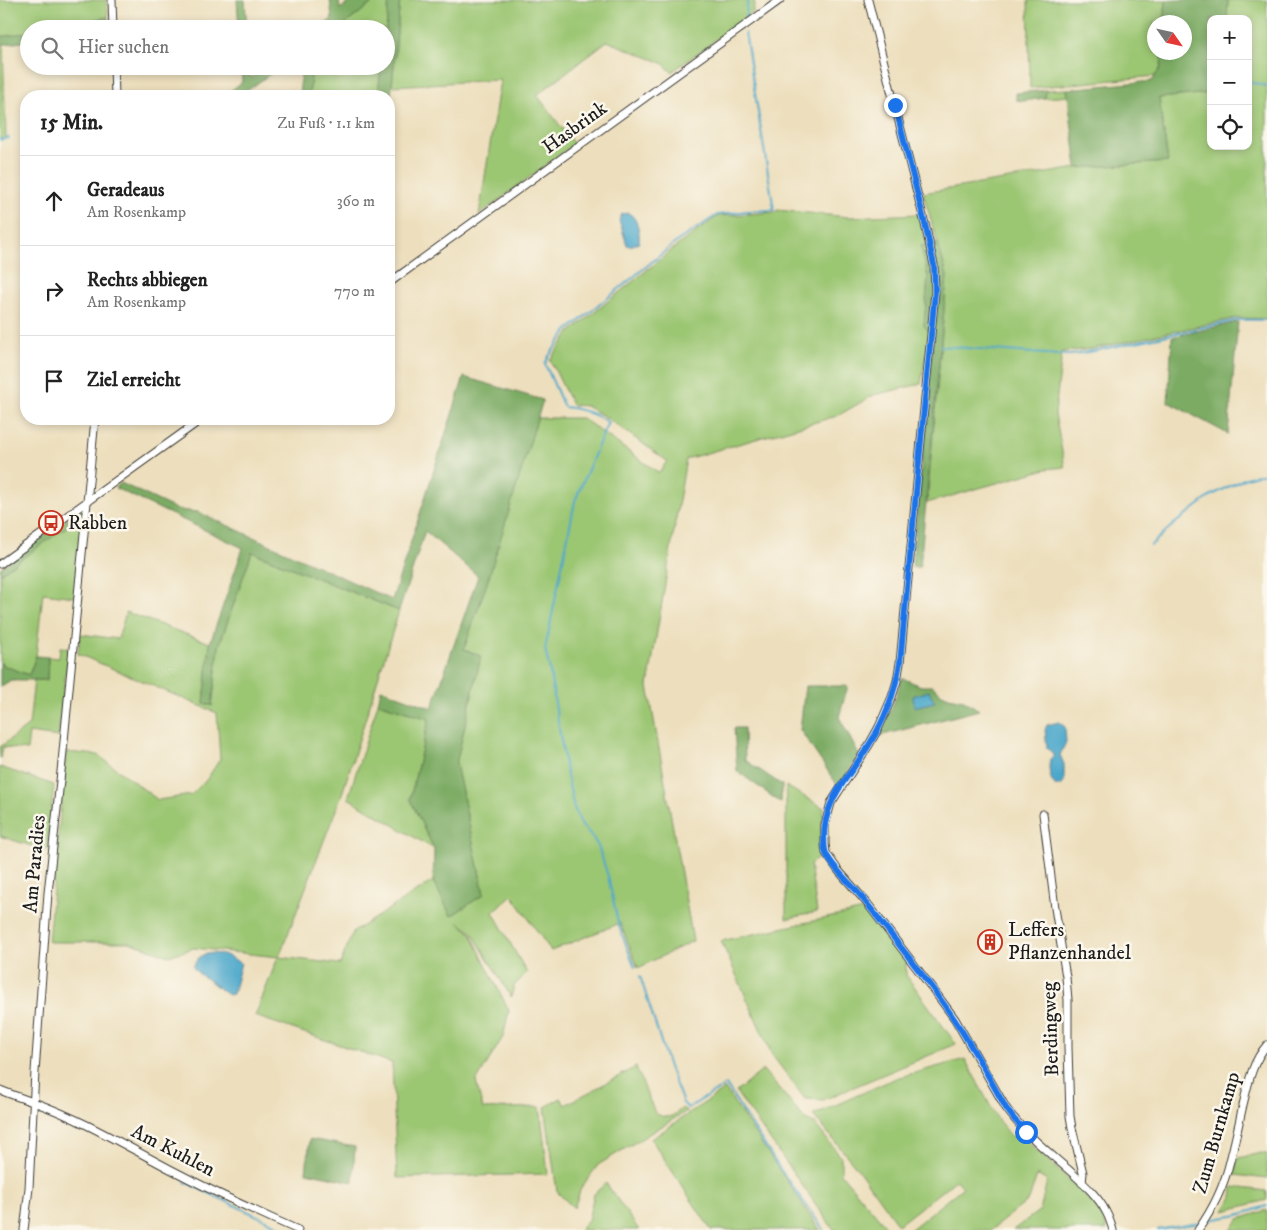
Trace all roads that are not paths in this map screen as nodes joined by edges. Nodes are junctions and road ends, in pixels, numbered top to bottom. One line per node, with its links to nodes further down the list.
1 (112, 0): 4 (street)
2 (780, 0): 7 (street, Hasbrink)
3 (868, 0): 16 (street)
4 (113, 20)
5 (114, 75): 6 (street)
6 (115, 90)
7 (395, 279)
8 (94, 425): 10 (street, Am Paradies)
9 (194, 425): 10 (street)
10 (87, 501): 11 (street); 15 (street, Am Paradies)
11 (0, 564)
12 (1043, 814): 16 (street, Berdingweg)
13 (1267, 1045): 20 (street, Zum Burnkamp)
14 (0, 1090): 15 (street, Am Kuhlen)
15 (33, 1102): 17 (street, Am Paradies); 18 (street, Am Kuhlen)
16 (1082, 1183): 19 (street)
17 (24, 1230)
18 (298, 1230)
19 (1113, 1230)
20 (1198, 1230)

